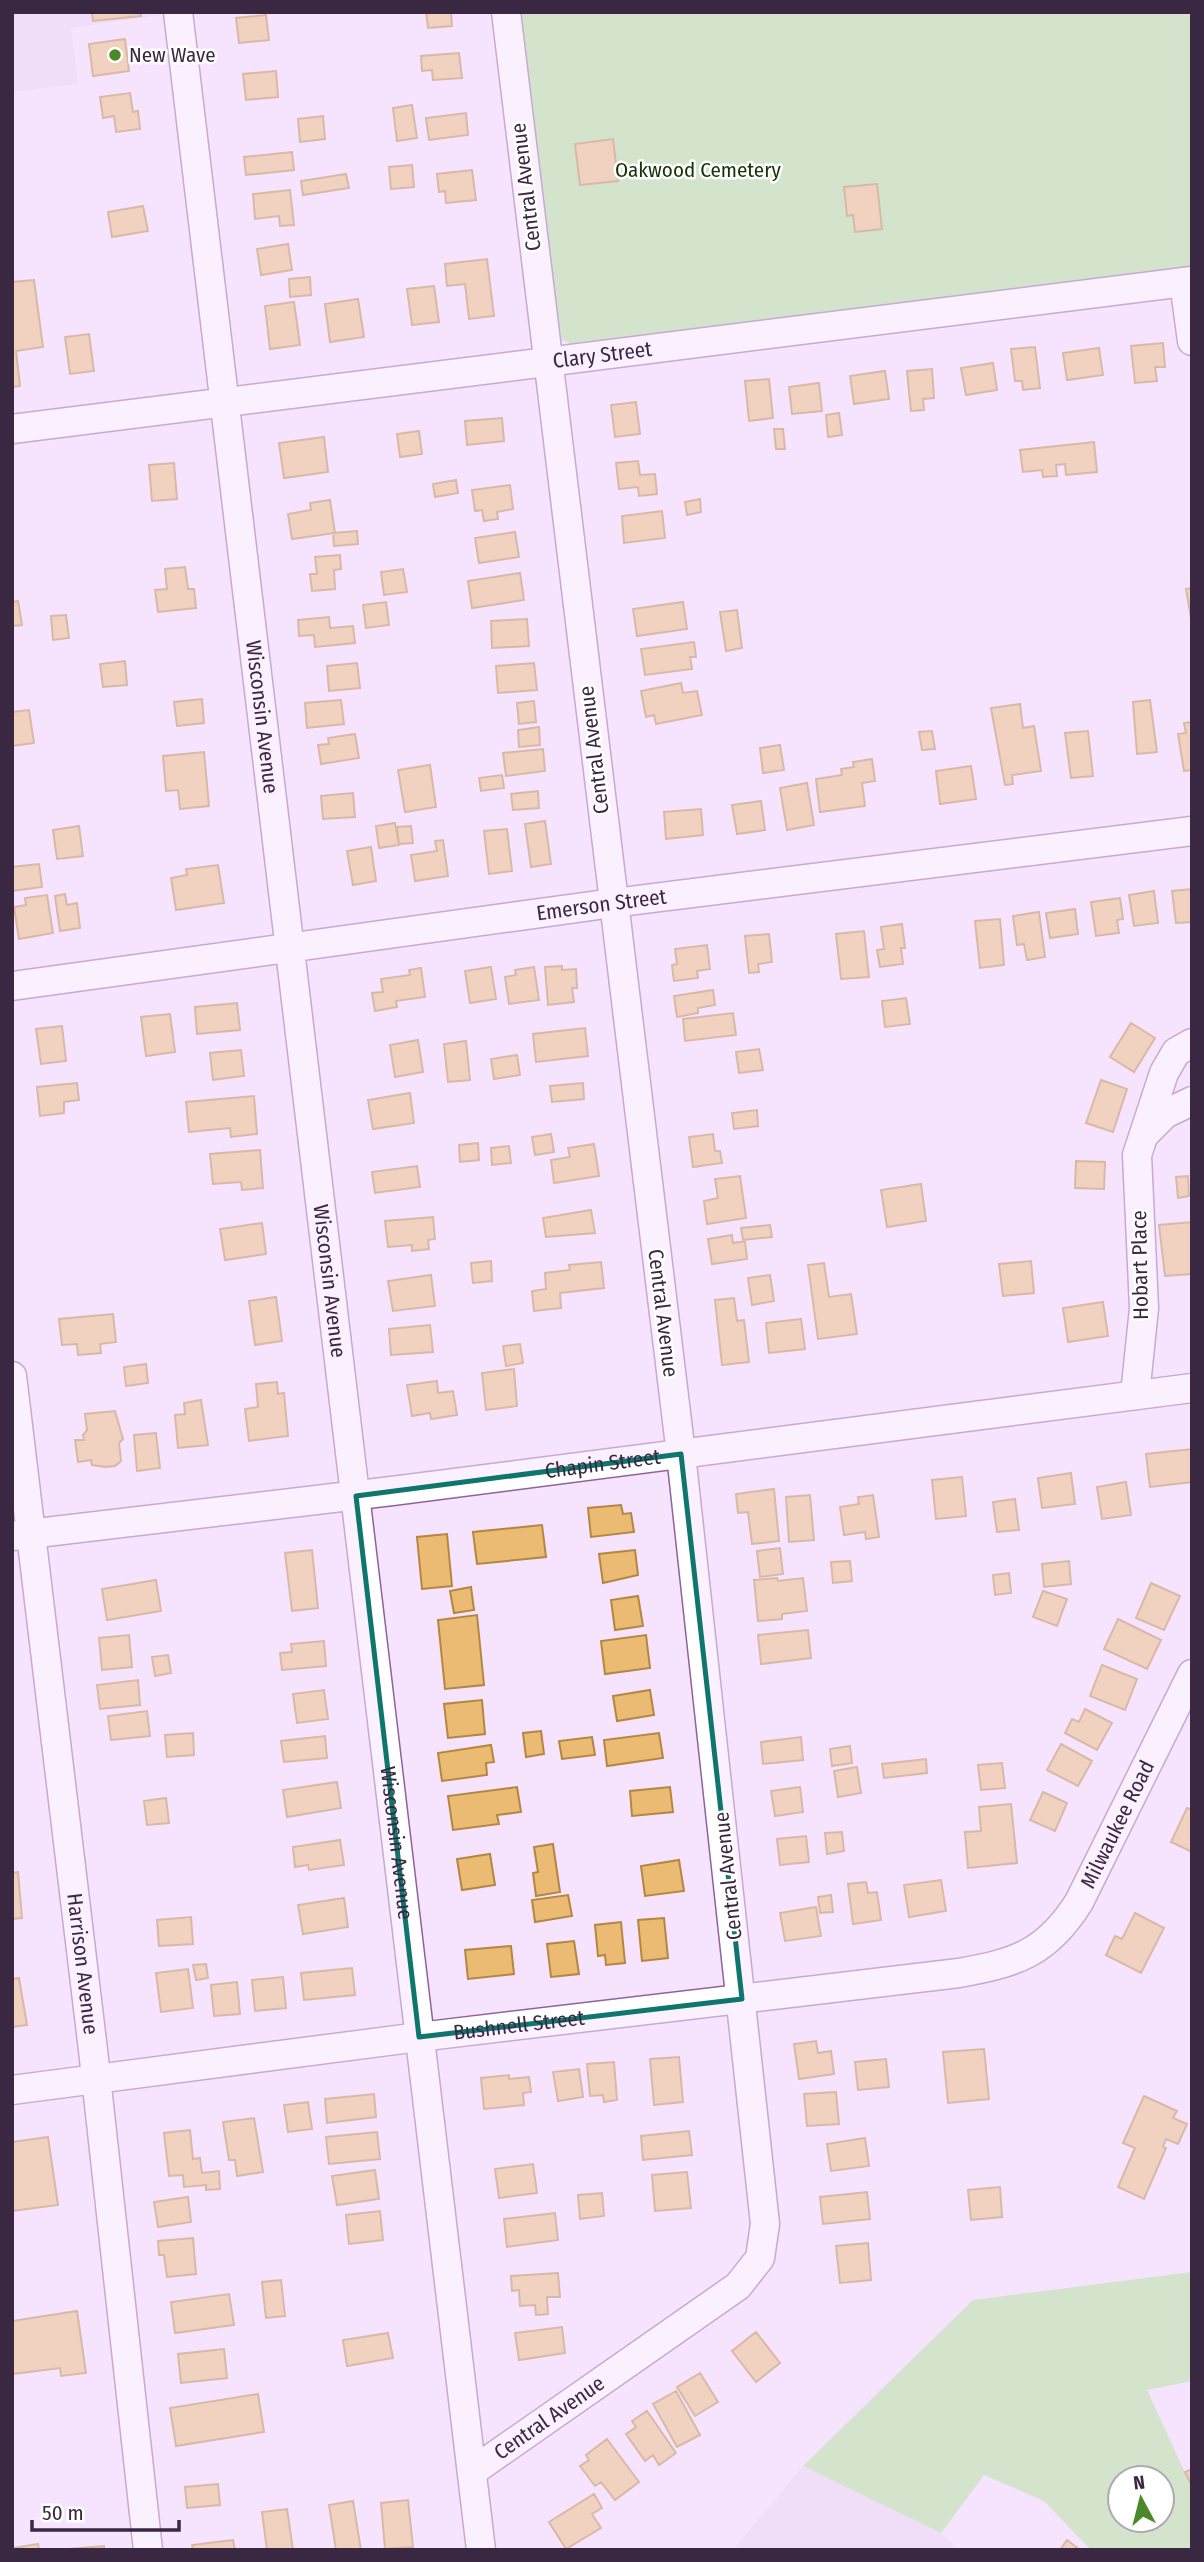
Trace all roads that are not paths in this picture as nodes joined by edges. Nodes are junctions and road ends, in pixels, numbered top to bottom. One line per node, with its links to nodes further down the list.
1 (178, 12): 6 (street, Wisconsin Avenue)
2 (506, 12): 5 (street, Central Avenue)
3 (1188, 281): 4 (street); 5 (street, Clary Street)
4 (1192, 341)
5 (547, 361): 6 (street, Clary Street); 9 (street, Central Avenue)
6 (224, 403): 7 (street, Clary Street); 10 (street, Wisconsin Avenue)
7 (12, 429)
8 (1192, 831): 9 (street, Emerson Street)
9 (612, 903): 10 (street, Emerson Street); 18 (street, Central Avenue)
10 (292, 948): 11 (street, Emerson Street); 19 (street, Wisconsin Avenue)
11 (12, 986)
12 (1192, 1043): 14 (street, Hobart Place)
13 (1192, 1101): 14 (street)
14 (1143, 1135): 17 (street, Hobart Place)
15 (12, 1376): 20 (street, Harrison Avenue)
16 (1192, 1388): 17 (street, Chapin Street)
17 (1135, 1395): 18 (street, Chapin Street)
18 (681, 1454): 19 (street, Chapin Street); 24 (street, Central Avenue)
19 (356, 1496): 20 (street, Chapin Street); 25 (street, Wisconsin Avenue)
20 (22, 1535): 26 (street, Harrison Avenue)
21 (1192, 1674): 22 (street, Milwaukee Road)
22 (1184, 1710): 23 (street, Milwaukee Road)
23 (1023, 1956): 24 (street, Bushnell Street)
24 (743, 1999): 25 (street, Bushnell Street); 28 (street, Central Avenue)
25 (419, 2037): 26 (street, Bushnell Street); 28 (street, Wisconsin Avenue)
26 (96, 2080): 27 (street, Bushnell Street); 29 (street, Harrison Avenue)
27 (12, 2090)
28 (473, 2471): 30 (street, Wisconsin Avenue)
29 (148, 2550)
30 (481, 2550)

